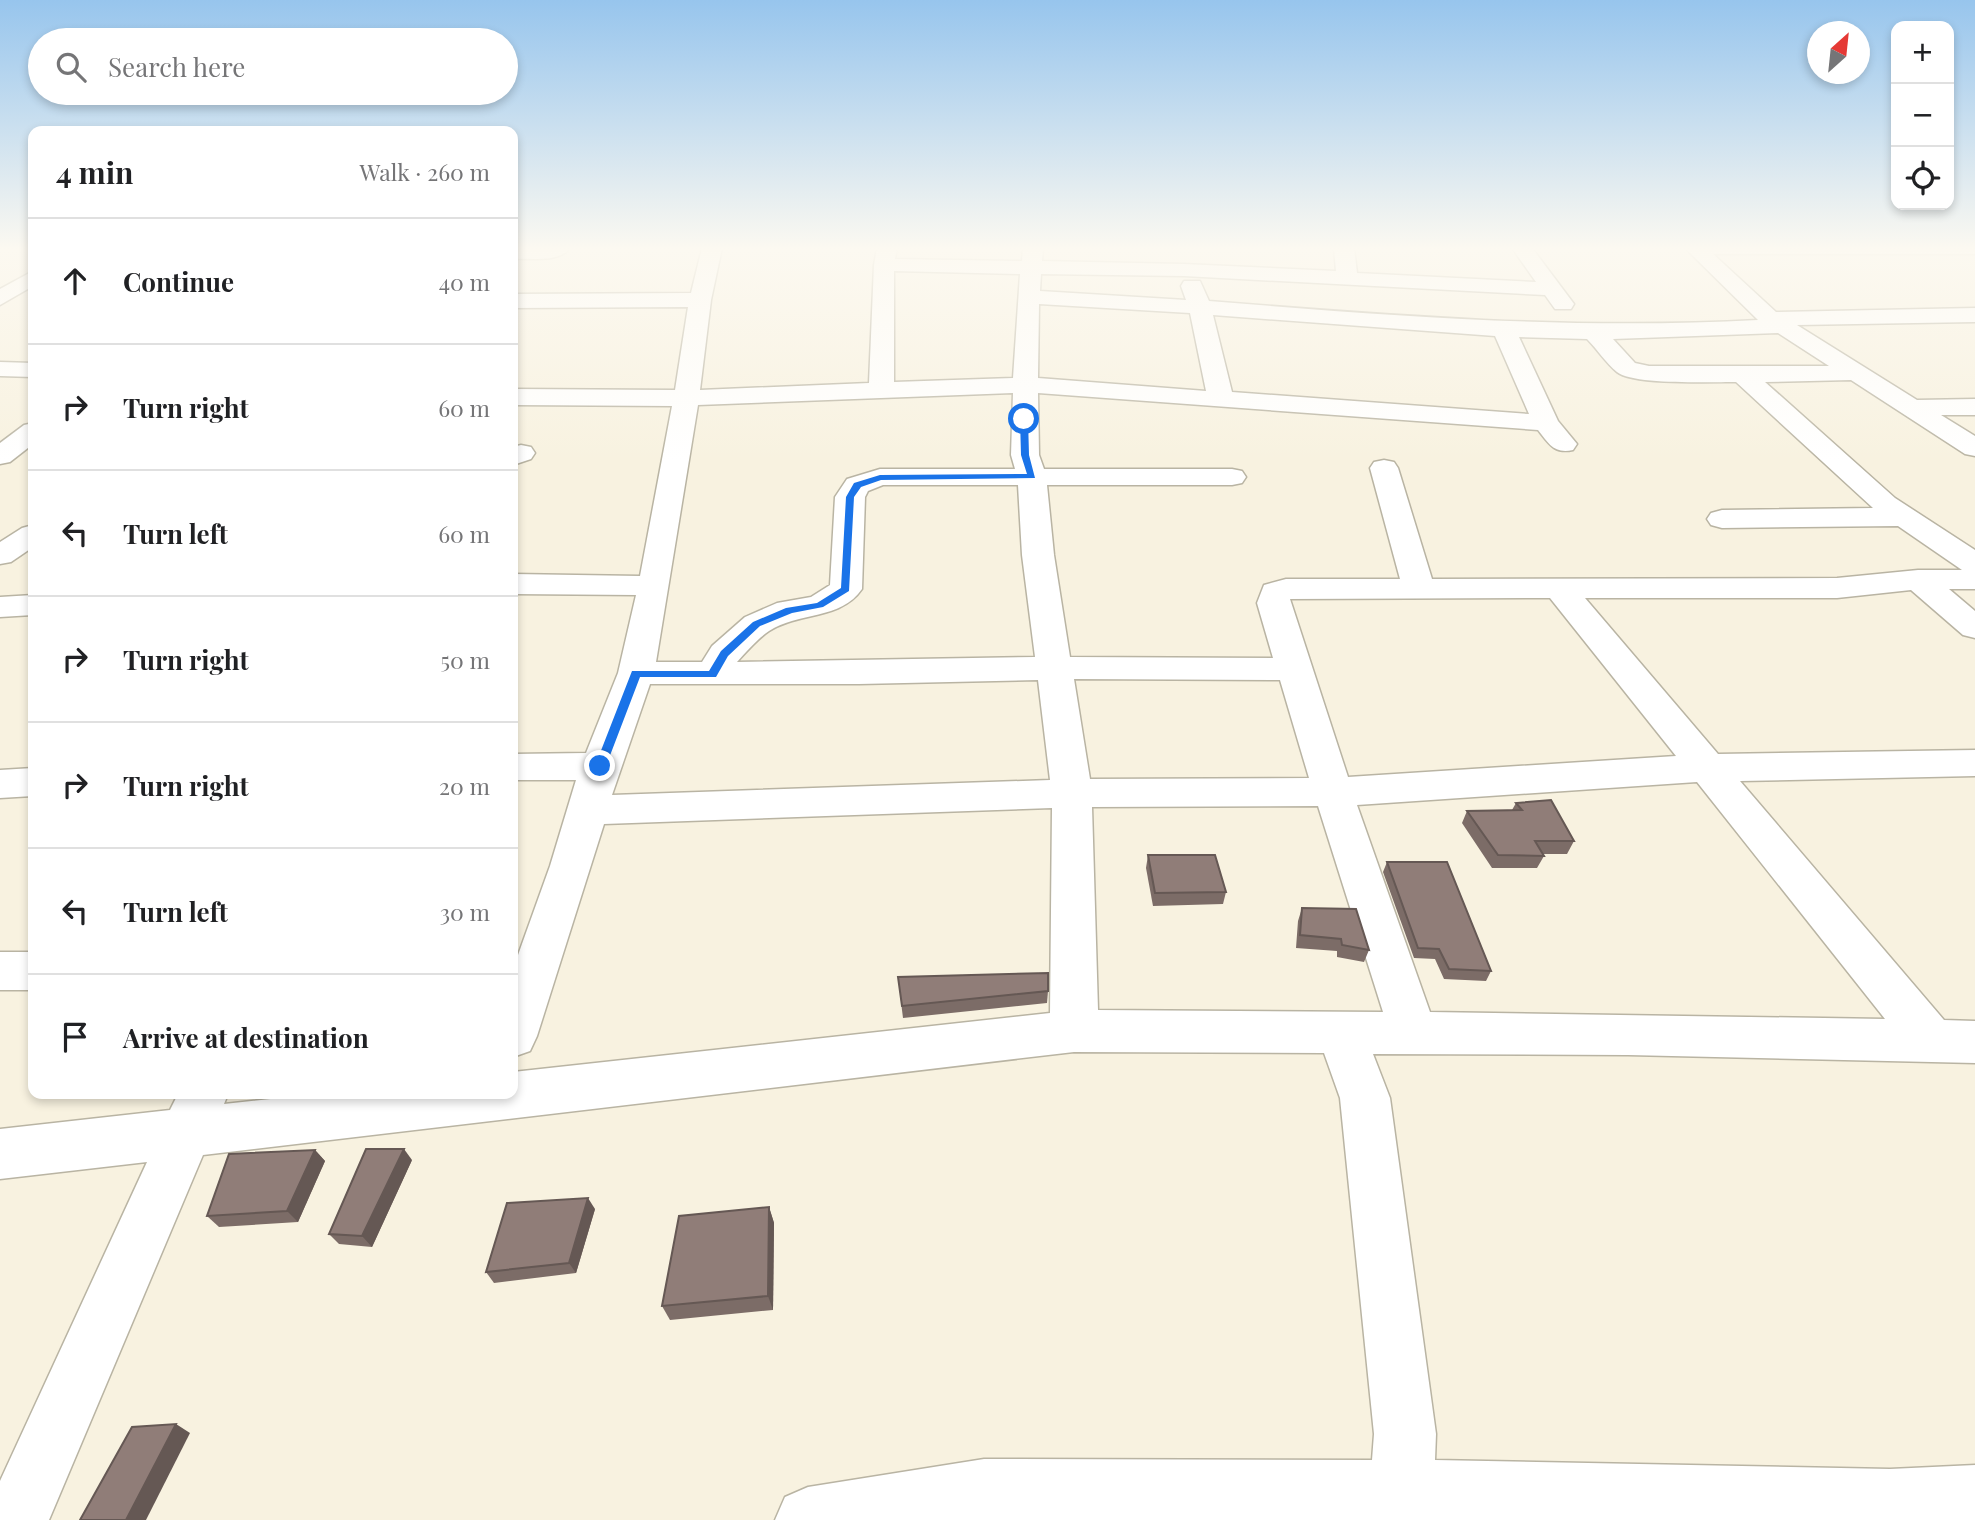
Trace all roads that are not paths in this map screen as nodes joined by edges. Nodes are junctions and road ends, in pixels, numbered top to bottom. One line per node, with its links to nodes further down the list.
1 (698, 319): 21 (street)
2 (883, 319): 18 (street)
3 (1028, 319): 17 (street)
4 (1203, 319): 22 (street)
5 (1346, 319): 10 (street)
6 (1577, 319): 11 (street)
7 (1773, 319): 9 (street)
8 (1863, 319): 9 (street)
9 (1776, 322): 11 (street); 15 (street)
10 (1503, 328): 11 (street); 25 (street)
11 (1588, 332): 14 (street)
12 (0, 369): 13 (street)
13 (28, 370)
14 (1649, 373): 16 (street); 20 (street)
15 (1856, 373): 16 (street); 23 (street)
16 (1743, 375): 33 (street)
17 (1026, 385): 18 (street); 22 (street); 31 (street)
18 (881, 390): 21 (street)
19 (518, 397): 21 (street)
20 (1667, 397)
21 (685, 398): 41 (street)
22 (1221, 399): 25 (street)
23 (1912, 408): 24 (street); 28 (street)
24 (1971, 408)
25 (1545, 423): 27 (street)
26 (28, 435): 29 (street)
27 (1563, 444)
28 (1975, 448)
29 (0, 456)
30 (1384, 468): 42 (street)
31 (1032, 476): 32 (street); 47 (street); 50 (street)
32 (1232, 477)
33 (1903, 517): 34 (street); 37 (street)
34 (1722, 519)
35 (28, 537): 36 (street)
36 (1, 554)
37 (1975, 564)
38 (1975, 579): 39 (street)
39 (1918, 580): 43 (street); 46 (street)
40 (518, 584): 41 (street)
41 (654, 586): 49 (street)
42 (1419, 588): 43 (street); 48 (street)
43 (1559, 588): 54 (street)
44 (28, 605): 45 (street)
45 (0, 607)
46 (1975, 628)
47 (1054, 668): 48 (street); 50 (street); 58 (street)
48 (1294, 669): 57 (street)
49 (636, 673): 50 (street); 52 (street)
50 (712, 674)
51 (1975, 763): 54 (street)
52 (600, 766): 53 (street); 59 (street)
53 (518, 767)
54 (1707, 768): 57 (street); 64 (street)
55 (28, 782): 56 (street)
56 (0, 784)
57 (1333, 792): 58 (street); 63 (street)
58 (1072, 793): 59 (street); 61 (street)
59 (588, 810): 60 (street)
60 (518, 1022)
61 (1074, 1031): 62 (street); 65 (street)
62 (1341, 1034): 63 (street); 70 (street)
63 (1414, 1034): 64 (street)
64 (1953, 1041)
65 (518, 1093)
66 (442, 1099): 67 (street)
67 (194, 1114): 68 (street); 72 (street)
68 (0, 1154)
69 (1975, 1498): 71 (street)
70 (1401, 1506): 71 (street); 73 (street)
71 (1893, 1511)
72 (16, 1520)
73 (808, 1520)

